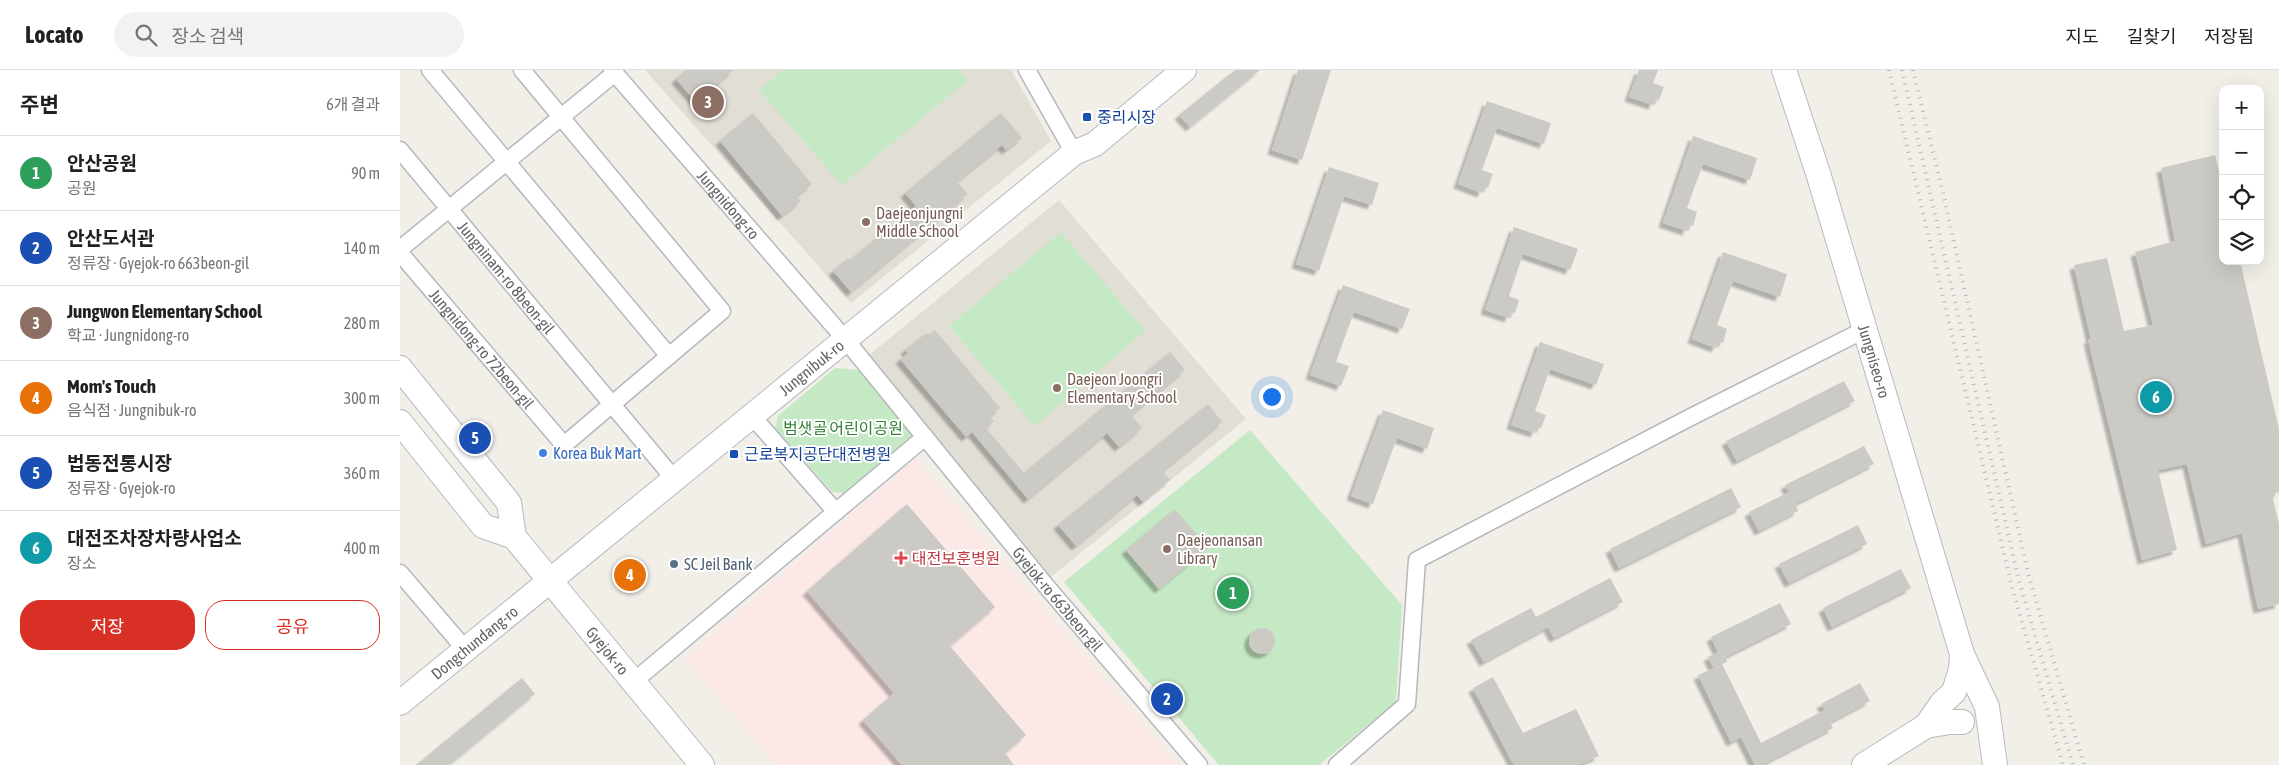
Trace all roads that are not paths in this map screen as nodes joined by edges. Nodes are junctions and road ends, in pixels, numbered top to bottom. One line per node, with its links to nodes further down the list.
1 (430, 70): 11 (street)
2 (522, 70): 8 (street)
3 (1027, 70): 10 (street)
4 (1163, 70): 10 (main road, Jungnibuk-ro)
5 (1184, 70): 10 (main road, Jungnibuk-ro)
6 (1784, 70): 15 (main road, Jungniseo-ro)
7 (614, 72): 8 (street); 16 (street, Jungnidong-ro)
8 (561, 117): 11 (street); 17 (street)
9 (400, 150): 12 (street, Jungninam-ro 8beon-gil)
10 (1074, 153): 16 (main road, Jungnibuk-ro)
11 (508, 161): 12 (street); 17 (street)
12 (449, 209): 13 (street); 19 (street, Jungninam-ro 8beon-gil)
13 (400, 249)
14 (400, 253): 19 (street, Jungnidong-ro 72beon-gil)
15 (1864, 330): 29 (main road, Jungniseo-ro); 38 (street)
16 (845, 339): 20 (main road, Jungnibuk-ro); 22 (street, Gyejok-ro 663beon-gil)
17 (669, 356): 19 (street)
18 (400, 368): 25 (main road)
19 (612, 404): 23 (street, Jungninam-ro 8beon-gil)
20 (753, 417): 23 (main road, Jungnibuk-ro); 24 (street)
21 (400, 422): 25 (main road)
22 (925, 437): 24 (street); 37 (street, Gyejok-ro 663beon-gil)
23 (676, 480): 27 (main road, Jungnibuk-ro)
24 (836, 512): 30 (street)
25 (514, 537): 27 (main road, Gyejok-ro)
26 (401, 574): 28 (street)
27 (550, 581): 28 (main road, Dongchundang-ro); 30 (main road, Gyejok-ro)
28 (465, 649): 31 (main road, Dongchundang-ro)
29 (1962, 661): 32 (main road); 33 (main road); 34 (main road)
30 (633, 682): 36 (main road, Gyejok-ro)
31 (400, 703)
32 (1987, 707): 33 (main road); 35 (main road)
33 (1964, 713): 34 (main road); 35 (main road)
34 (1932, 723): 35 (main road); 39 (main road)
35 (1991, 756)
36 (702, 765)
37 (1199, 765)
38 (1337, 765)
39 (1864, 765)

